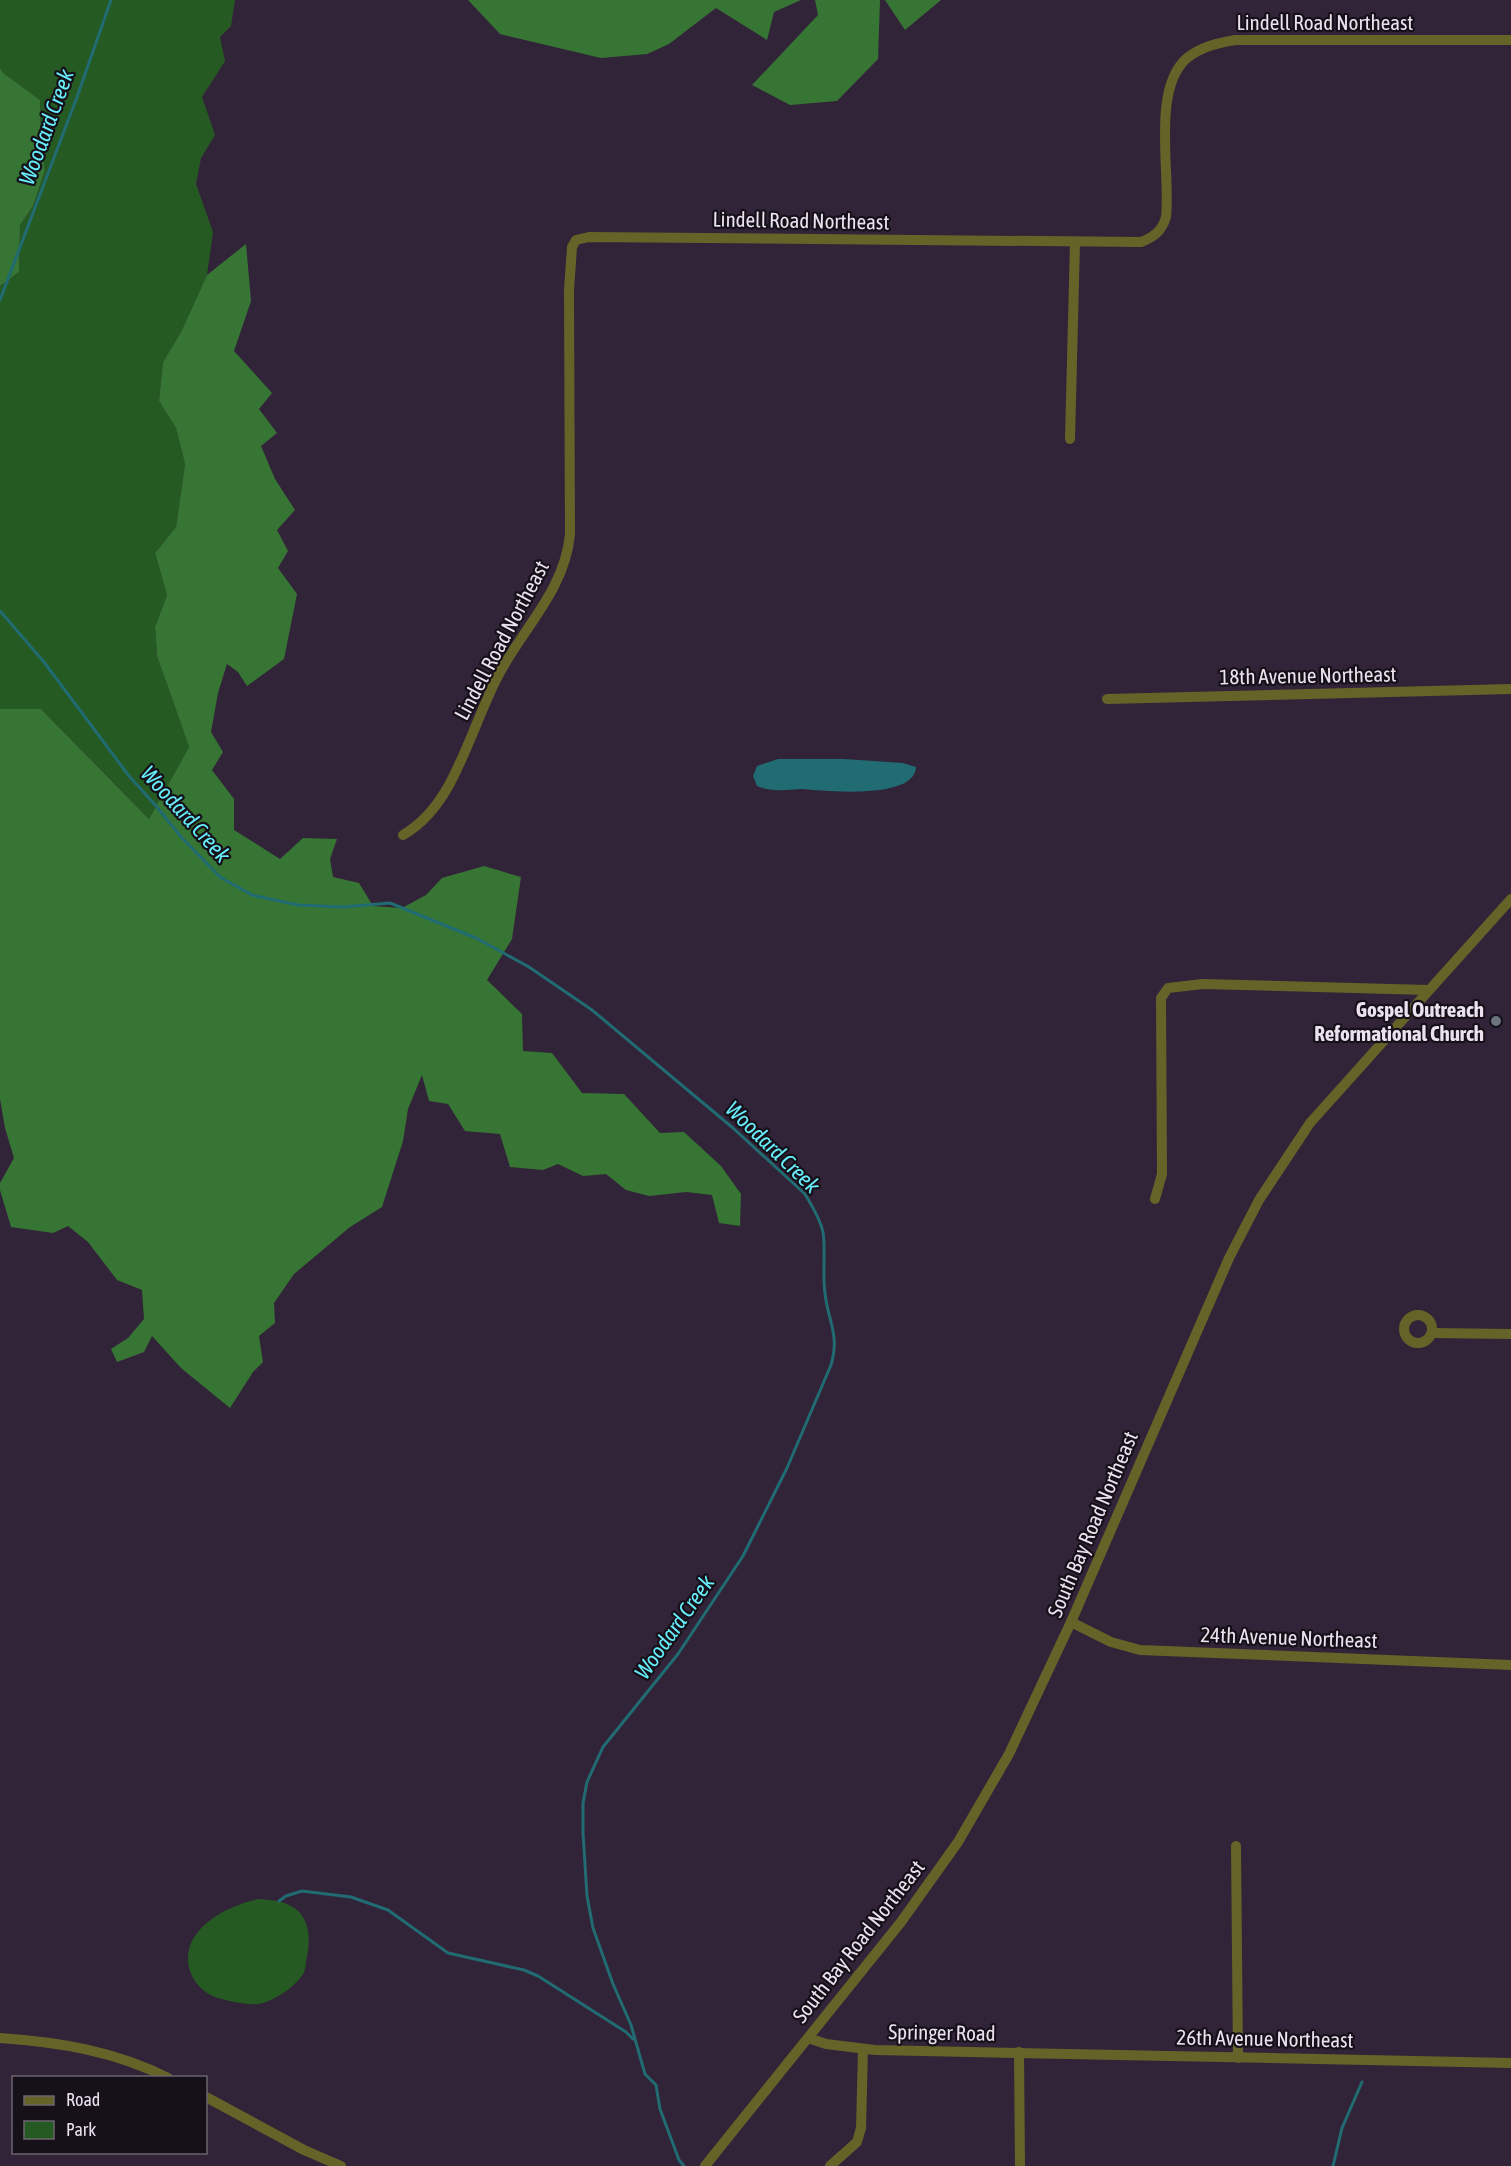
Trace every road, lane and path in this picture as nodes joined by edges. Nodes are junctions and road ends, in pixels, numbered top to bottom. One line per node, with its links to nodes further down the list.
1 (1511, 40): 2 (street, Lindell Road Northeast)
2 (1076, 242): 3 (street); 6 (street, Lindell Road Northeast)
3 (1070, 439)
4 (1511, 689): 5 (street, 18th Avenue Northeast)
5 (1107, 699)
6 (403, 835)
7 (1511, 899): 8 (street, South Bay Road Northeast)
8 (1428, 990): 9 (street); 12 (street, South Bay Road Northeast)
9 (1155, 1199)
10 (1432, 1334): 11 (street)
11 (1511, 1334)
12 (1071, 1622): 13 (street, 24th Avenue Northeast); 16 (street, South Bay Road Northeast)
13 (1511, 1665)
14 (1236, 1846): 19 (street)
15 (0, 2038): 21 (street)
16 (808, 2038): 17 (street); 24 (street, South Bay Road Northeast)
17 (863, 2049): 18 (street, Springer Road); 25 (street)
18 (1019, 2052): 19 (street, 26th Avenue Northeast); 26 (street)
19 (1238, 2058): 20 (street, 26th Avenue Northeast)
20 (1511, 2062)
21 (163, 2076)
22 (207, 2098): 23 (street)
23 (341, 2166)
24 (705, 2166)
25 (830, 2166)
26 (1020, 2166)

